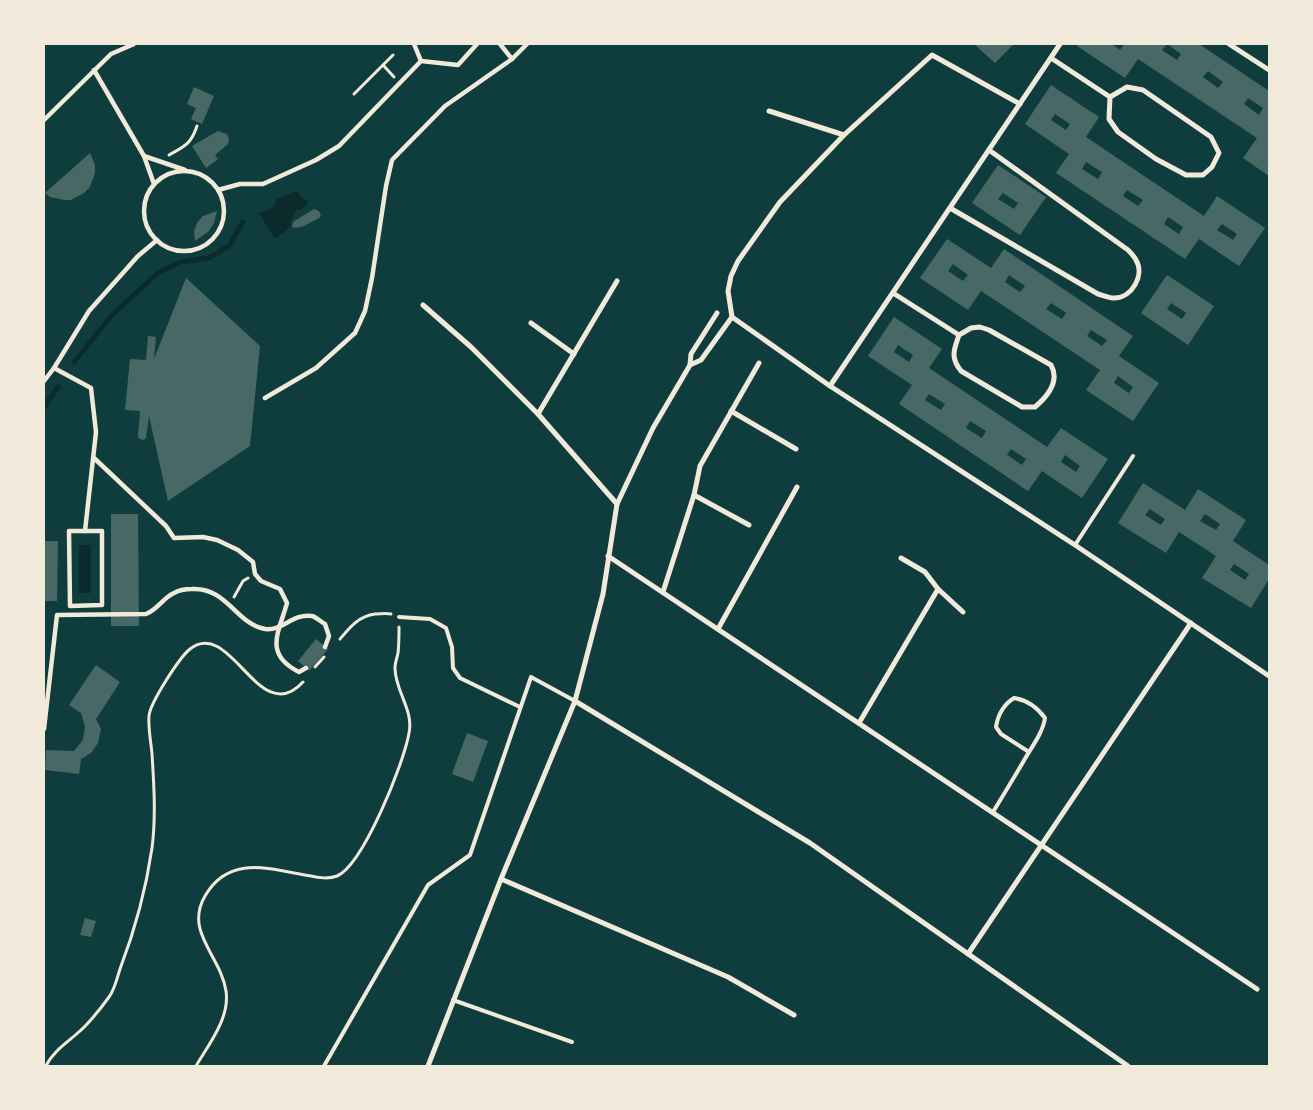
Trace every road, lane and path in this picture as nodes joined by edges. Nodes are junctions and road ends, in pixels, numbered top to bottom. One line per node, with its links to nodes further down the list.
1 (134, 44): 13 (street)
2 (414, 44): 11 (street)
3 (477, 44): 11 (street)
4 (500, 44): 10 (street)
5 (527, 44): 10 (street)
6 (1060, 44): 9 (street)
7 (1229, 44): 14 (street)
8 (393, 54): 12 (path)
9 (1051, 58): 17 (street); 18 (street)
10 (512, 59): 44 (street)
11 (421, 61): 15 (street)
12 (383, 65): 15 (path); 16 (path)
13 (94, 70): 20 (street); 24 (street)
14 (1269, 70)
15 (400, 82): 28 (street)
16 (354, 94)
17 (1110, 98): 17 (street)
18 (1020, 104): 22 (street); 23 (street)
19 (769, 111): 22 (street)
20 (44, 120)
21 (197, 126): 25 (path)
22 (844, 135): 35 (street)
23 (989, 150): 29 (street); 29 (street)
24 (144, 156): 25 (street); 27 (street)
25 (164, 163): 26 (street)
26 (187, 171): 27 (street); 28 (street)
27 (154, 184): 30 (street)
28 (218, 190): 30 (street)
29 (950, 208): 32 (street)
30 (157, 240): 41 (street)
31 (617, 281): 38 (street)
32 (893, 293): 37 (street); 43 (street)
33 (423, 305): 46 (street)
34 (717, 313): 40 (street)
35 (732, 317): 40 (street); 43 (street)
36 (531, 323): 38 (street)
37 (959, 335): 37 (street)
38 (574, 354): 46 (street)
39 (759, 363): 45 (street)
40 (690, 365): 52 (street)
41 (54, 368): 42 (street); 49 (street)
42 (44, 381)
43 (830, 386): 55 (street)
44 (266, 398)
45 (731, 411): 47 (street); 51 (street)
46 (538, 414): 52 (street)
47 (796, 449)
48 (1133, 456): 55 (lane)
49 (94, 458): 54 (street); 58 (street)
50 (797, 487): 68 (street)
51 (694, 495): 53 (street); 60 (street)
52 (618, 504): 56 (street)
53 (749, 525)
54 (86, 531): 62 (street); 62 (street)
55 (1075, 545): 66 (street)
56 (608, 556): 60 (street); 76 (street)
57 (901, 558): 59 (street)
58 (255, 574): 61 (path); 67 (street)
59 (938, 589): 63 (street); 78 (street)
60 (663, 592): 68 (street)
61 (230, 605): 64 (street); 67 (street)
62 (86, 606): 64 (street)
63 (963, 612)
64 (86, 614): 79 (street)
65 (399, 617): 69 (path); 77 (lane); 91 (path)
66 (1190, 623): 74 (street); 82 (street)
67 (277, 629): 70 (street); 72 (street)
68 (718, 629): 78 (street)
69 (334, 645)
70 (325, 646)
71 (328, 652): 73 (path)
72 (306, 668)
73 (313, 670)
74 (1269, 676)
75 (304, 680): 90 (path)
76 (574, 701): 77 (lane); 83 (street); 84 (street)
77 (520, 707): 92 (lane)
78 (860, 723): 81 (street)
79 (44, 729)
80 (1029, 752): 80 (lane); 81 (lane)
81 (993, 812): 82 (street)
82 (1042, 845): 84 (street); 85 (street)
83 (501, 879): 86 (street); 87 (street)
84 (968, 954): 89 (street)
85 (1257, 989)
86 (453, 1000): 88 (lane); 93 (street)
87 (794, 1015)
88 (572, 1042)
89 (1118, 1060): 94 (street); 95 (street)
90 (46, 1066)
91 (196, 1066)
92 (324, 1066)
93 (428, 1066)
94 (1115, 1066)
95 (1128, 1066)

